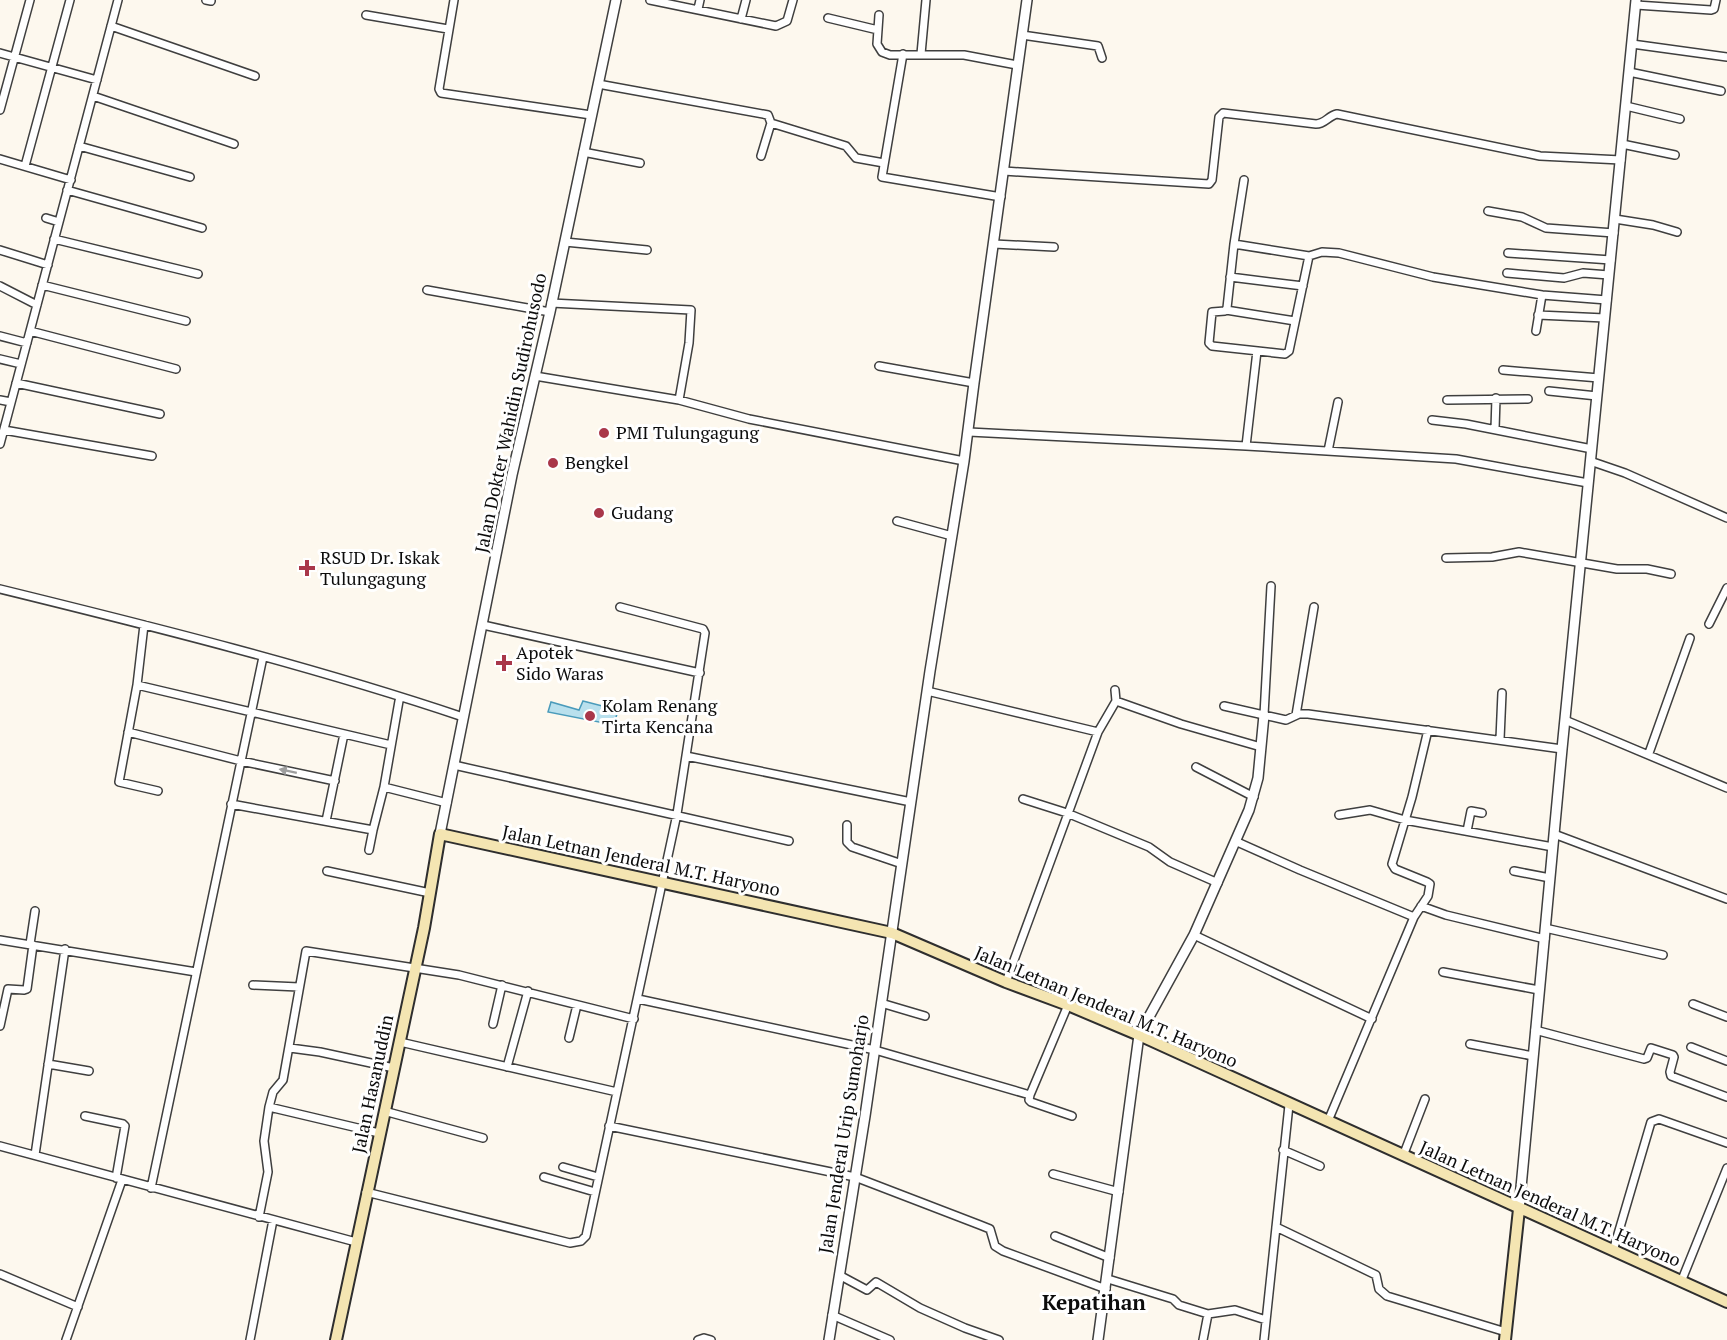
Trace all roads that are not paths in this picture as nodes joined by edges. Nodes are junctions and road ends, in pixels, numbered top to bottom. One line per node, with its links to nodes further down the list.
1 (30, 0): 27 (street)
2 (70, 0): 31 (street)
3 (118, 0): 19 (street)
4 (454, 0): 20 (street)
5 (616, 0): 35 (street, Jalan Dokter Wahidin Sudirohusodo)
6 (650, 0): 14 (street)
7 (700, 0): 14 (street)
8 (746, 0): 17 (street)
9 (793, 0): 17 (street)
10 (926, 0): 26 (street)
11 (1027, 0): 22 (street, Jalan Jenderal Urip Sumoharjo)
12 (1716, 0): 13 (street)
13 (1636, 2): 23 (street)
14 (698, 9): 17 (street)
15 (366, 15): 20 (street)
16 (879, 15): 21 (street)
17 (741, 18)
18 (828, 18): 21 (street)
19 (111, 26): 33 (street); 34 (street)
20 (448, 29): 40 (street)
21 (878, 30): 25 (street)
22 (1022, 35): 29 (street); 30 (street, Jalan Jenderal Urip Sumoharjo)
23 (1632, 44): 28 (street); 32 (street)
24 (0, 53): 27 (street)
25 (903, 54): 26 (street); 52 (street)
26 (921, 54): 30 (street)
27 (15, 57): 31 (street); 39 (street)
28 (1727, 57)
29 (1102, 58)
30 (1017, 65): 54 (street, Jalan Jenderal Urip Sumoharjo)
31 (52, 67): 34 (street); 53 (street)
32 (1629, 72): 36 (street); 38 (street)
33 (255, 76)
34 (97, 80): 37 (street)
35 (598, 84): 40 (street, Jalan Dokter Wahidin Sudirohusodo); 42 (street)
36 (1721, 91)
37 (93, 96): 43 (street); 45 (street)
38 (1626, 106): 41 (street); 44 (street)
39 (0, 110)
40 (591, 116): 46 (street, Jalan Dokter Wahidin Sudirohusodo)
41 (1680, 119)
42 (771, 123): 48 (street); 52 (street)
43 (234, 144)
44 (1622, 144): 47 (street); 50 (street)
45 (79, 146): 55 (street); 56 (street)
46 (583, 152): 51 (street); 68 (street, Jalan Dokter Wahidin Sudirohusodo)
47 (1675, 154)
48 (761, 156)
49 (0, 159): 53 (street)
50 (1621, 159): 54 (street); 62 (street)
51 (640, 163)
52 (884, 163): 59 (street)
53 (25, 166): 56 (street)
54 (1004, 171): 59 (street, Jalan Jenderal Urip Sumoharjo)
55 (190, 177)
56 (71, 180): 58 (street)
57 (1244, 180): 70 (street)
58 (67, 190): 63 (street); 64 (street)
59 (1001, 197): 69 (street, Jalan Jenderal Urip Sumoharjo)
60 (1488, 211): 66 (street)
61 (46, 218): 63 (street)
62 (1615, 219): 65 (street); 66 (street)
63 (59, 222): 67 (street)
64 (201, 228)
65 (1677, 232)
66 (1614, 233): 76 (street)
67 (54, 239): 77 (street); 79 (street)
68 (565, 242): 73 (street); 89 (street, Jalan Dokter Wahidin Sudirohusodo)
69 (994, 244): 71 (street); 108 (street, Jalan Jenderal Urip Sumoharjo)
70 (1234, 244): 75 (street); 81 (street)
71 (1054, 247)
72 (0, 250): 77 (street)
73 (647, 250)
74 (1508, 253): 76 (street)
75 (1309, 256): 84 (street); 86 (street)
76 (1611, 260): 80 (street)
77 (48, 265): 82 (street)
78 (1508, 273): 80 (street)
79 (198, 274)
80 (1609, 276): 87 (street)
81 (1230, 277): 84 (street); 90 (street)
82 (42, 285): 88 (street); 93 (street)
83 (0, 286): 88 (street)
84 (1303, 286): 94 (street)
85 (427, 290): 89 (street)
86 (1542, 295): 87 (street); 91 (street)
87 (1607, 300): 92 (street)
88 (37, 305): 96 (street)
89 (550, 308): 105 (street, Jalan Dokter Wahidin Sudirohusodo); 114 (street)
90 (1226, 310): 94 (street); 99 (street)
91 (1538, 315): 92 (street); 95 (street)
92 (1605, 318): 106 (street)
93 (186, 321)
94 (1295, 321): 99 (street)
95 (1536, 331)
96 (30, 332): 98 (street); 103 (street)
97 (0, 336): 98 (street)
98 (27, 343): 101 (street)
99 (1257, 351): 124 (street)
100 (0, 359): 101 (street)
101 (21, 364): 107 (street)
102 (879, 366): 108 (street)
103 (176, 369)
104 (1503, 370): 106 (street)
105 (535, 376): 114 (street); 144 (street, Jalan Dokter Wahidin Sudirohusodo)
106 (1599, 378): 110 (street)
107 (16, 383): 116 (street); 118 (street)
108 (974, 383): 122 (street, Jalan Jenderal Urip Sumoharjo)
109 (1549, 391): 110 (street)
110 (1597, 396): 125 (street)
111 (0, 399): 116 (street)
112 (1496, 399): 113 (street); 115 (street); 120 (street)
113 (1528, 399)
114 (679, 400): 128 (street)
115 (1447, 400)
116 (11, 402): 121 (street)
117 (1338, 402): 126 (street)
118 (160, 414)
119 (1432, 420): 120 (street)
120 (1495, 429): 125 (street)
121 (4, 430): 123 (street); 127 (street)
122 (969, 432): 124 (street); 128 (street, Jalan Jenderal Urip Sumoharjo)
123 (0, 443)
124 (1246, 446): 126 (street)
125 (1592, 449): 129 (street)
126 (1328, 451): 130 (street)
127 (152, 456)
128 (964, 461): 133 (street, Jalan Jenderal Urip Sumoharjo)
129 (1590, 461): 130 (street); 131 (street)
130 (1588, 483): 135 (street)
131 (1727, 518)
132 (897, 521): 133 (street)
133 (952, 536): 150 (street, Jalan Jenderal Urip Sumoharjo)
134 (1446, 558): 135 (street)
135 (1581, 563): 136 (street); 159 (street)
136 (1671, 574)
137 (1271, 586): 156 (street)
138 (1727, 588): 142 (street)
139 (0, 589): 143 (street)
140 (620, 607): 147 (street)
141 (1314, 607): 157 (street)
142 (1710, 624)
143 (144, 625): 146 (street); 148 (street)
144 (483, 625): 147 (street); 158 (street, Jalan Dokter Wahidin Sudirohusodo)
145 (1690, 638): 168 (street)
146 (263, 657): 155 (street); 158 (street)
147 (700, 673): 169 (street)
148 (137, 685): 155 (street); 161 (street)
149 (1115, 690): 153 (street)
150 (927, 691): 162 (street); 179 (street, Jalan Jenderal Urip Sumoharjo)
151 (1502, 693): 164 (street)
152 (399, 701): 165 (street)
153 (1116, 701): 162 (street); 166 (street)
154 (1224, 706): 156 (street)
155 (251, 711): 163 (street); 170 (street)
156 (1264, 715): 157 (street); 166 (street)
157 (1296, 715): 160 (street)
158 (463, 717): 171 (street, Jalan Dokter Wahidin Sudirohusodo)
159 (1565, 720): 167 (street); 168 (street)
160 (1428, 730): 164 (street); 186 (street)
161 (128, 732): 170 (street); 176 (street)
162 (1098, 732): 182 (street)
163 (344, 734): 165 (street); 173 (street)
164 (1500, 740): 167 (street)
165 (391, 745): 174 (street)
166 (1261, 747): 177 (street)
167 (1562, 749): 192 (street)
168 (1649, 753): 175 (street)
169 (686, 756): 179 (street); 184 (street)
170 (240, 760): 173 (street, one-way to 170); 181 (street)
171 (454, 765): 180 (street, Jalan Dokter Wahidin Sudirohusodo); 184 (street)
172 (1196, 767): 177 (street)
173 (335, 781): 187 (street)
174 (384, 787): 180 (street); 189 (street)
175 (1727, 788)
176 (158, 791)
177 (1254, 797): 194 (street)
178 (1023, 799): 182 (street)
179 (911, 802): 197 (street, Jalan Jenderal Urip Sumoharjo)
180 (447, 803): 191 (street, Jalan Dokter Wahidin Sudirohusodo)
181 (231, 804): 187 (street); 217 (street)
182 (1067, 813): 202 (street); 219 (street)
183 (1482, 813): 190 (street)
184 (677, 814): 193 (street); 201 (street)
185 (1339, 815): 186 (street)
186 (1405, 820): 190 (street); 205 (street)
187 (326, 821): 189 (street)
188 (847, 825): 197 (street)
189 (374, 830): 196 (street)
190 (1467, 831): 195 (street)
191 (441, 834): 201 (main road, Jalan Letnan Jenderal M.T. Haryono); 203 (main road, Jalan Hasanuddin)
192 (1554, 834): 195 (street); 204 (street)
193 (789, 841)
194 (1235, 841): 202 (street); 207 (street)
195 (1553, 847): 200 (street)
196 (369, 850)
197 (902, 864): 209 (street, Jalan Jenderal Urip Sumoharjo)
198 (327, 871): 203 (street)
199 (1514, 871): 200 (street)
200 (1550, 878): 208 (street)
201 (661, 883): 209 (main road, Jalan Letnan Jenderal M.T. Haryono); 225 (street)
202 (1218, 883): 210 (street)
203 (430, 892): 216 (main road, Jalan Hasanuddin)
204 (1727, 899)
205 (1421, 906): 207 (street); 211 (street)
206 (35, 910): 213 (street)
207 (1414, 916): 233 (street)
208 (1545, 928): 211 (street); 215 (street)
209 (892, 933): 219 (main road, Jalan Letnan Jenderal M.T. Haryono); 226 (street, Jalan Jenderal Urip Sumoharjo)
210 (1194, 935): 233 (street); 237 (street)
211 (1545, 939): 223 (street)
212 (0, 940): 213 (street)
213 (32, 945): 214 (street); 235 (street)
214 (64, 950): 217 (street); 246 (street)
215 (1663, 955)
216 (415, 969): 221 (street); 222 (street); 239 (main road, Jalan Hasanuddin)
217 (196, 972): 276 (street)
218 (1443, 972): 223 (street)
219 (1006, 982): 229 (main road, Jalan Letnan Jenderal M.T. Haryono)
220 (253, 985): 222 (street)
221 (502, 985): 224 (street); 234 (street)
222 (299, 987): 242 (street)
223 (1539, 990): 236 (street)
224 (528, 991): 228 (street); 247 (street)
225 (638, 999): 232 (street); 243 (street)
226 (881, 1003): 230 (street); 243 (street, Jalan Jenderal Urip Sumoharjo)
227 (1693, 1004): 231 (street)
228 (577, 1005): 232 (street); 238 (street)
229 (1068, 1005): 237 (main road, Jalan Letnan Jenderal M.T. Haryono); 251 (street)
230 (925, 1016)
231 (1727, 1017)
232 (634, 1018): 250 (street)
233 (1372, 1019): 259 (street)
234 (493, 1024)
235 (0, 1026)
236 (1535, 1030): 244 (street); 252 (street)
237 (1139, 1035): 254 (main road, Jalan Letnan Jenderal M.T. Haryono); 279 (street)
238 (569, 1038)
239 (400, 1042): 247 (street); 248 (main road, Jalan Hasanuddin)
240 (1470, 1044): 244 (street)
241 (1691, 1047): 245 (street)
242 (290, 1048): 248 (street); 255 (street)
243 (875, 1050): 251 (street); 274 (street, Jalan Jenderal Urip Sumoharjo)
244 (1533, 1056): 280 (street)
245 (1727, 1061)
246 (48, 1064): 249 (street); 266 (street)
247 (507, 1067): 250 (street)
248 (394, 1068): 256 (main road, Jalan Hasanuddin)
249 (89, 1071)
250 (617, 1092): 260 (street)
251 (1030, 1095): 258 (street)
252 (1727, 1097)
253 (1425, 1099): 267 (street)
254 (1289, 1105): 259 (main road, Jalan Letnan Jenderal M.T. Haryono); 265 (street)
255 (270, 1107): 261 (street); 281 (street)
256 (384, 1111): 261 (main road, Jalan Hasanuddin); 262 (street)
257 (85, 1116): 275 (street)
258 (1072, 1116)
259 (1328, 1121): 267 (main road, Jalan Letnan Jenderal M.T. Haryono)
260 (609, 1126): 273 (street); 274 (street)
261 (379, 1133): 277 (main road, Jalan Hasanuddin)
262 (483, 1138)
263 (1727, 1143): 286 (street)
264 (0, 1146): 266 (street)
265 (1283, 1150): 268 (street); 283 (street)
266 (35, 1155): 275 (street)
267 (1403, 1156): 280 (main road, Jalan Letnan Jenderal M.T. Haryono)
268 (1320, 1166)
269 (563, 1167): 273 (street)
270 (1727, 1168): 290 (street)
271 (1053, 1174): 279 (street)
272 (544, 1177): 278 (street)
273 (598, 1177): 278 (street)
274 (855, 1178): 289 (street, Jalan Jenderal Urip Sumoharjo); 291 (street)
275 (119, 1179): 276 (street); 293 (street)
276 (151, 1188): 281 (street)
277 (366, 1192): 278 (street); 285 (main road, Jalan Hasanuddin)
278 (595, 1192)
279 (1119, 1192): 287 (street)
280 (1519, 1209): 286 (main road, Jalan Letnan Jenderal M.T. Haryono); 297 (main road)
281 (259, 1217): 282 (street)
282 (273, 1220): 285 (street); 299 (street)
283 (1276, 1227): 296 (street); 297 (street)
284 (1055, 1236): 287 (street)
285 (356, 1242): 300 (main road, Jalan Hasanuddin)
286 (1613, 1251): 290 (main road, Jalan Letnan Jenderal M.T. Haryono)
287 (1110, 1258): 291 (street)
288 (0, 1274): 293 (street)
289 (839, 1275): 295 (street, Jalan Jenderal Urip Sumoharjo); 305 (street)
290 (1681, 1282): 292 (main road, Jalan Letnan Jenderal M.T. Haryono)
291 (1107, 1284): 294 (street); 306 (street)
292 (1727, 1302)
293 (78, 1307): 298 (street)
294 (1208, 1314): 296 (street); 307 (street)
295 (832, 1315): 303 (street, Jalan Jenderal Urip Sumoharjo); 304 (street)
296 (1266, 1320): 308 (street)
297 (1505, 1336)
298 (66, 1340)
299 (250, 1340)
300 (336, 1340)
301 (698, 1340): 302 (street)
302 (711, 1340)
303 (829, 1340)
304 (890, 1340)
305 (999, 1340)
306 (1098, 1340)
307 (1203, 1340)
308 (1264, 1340)

